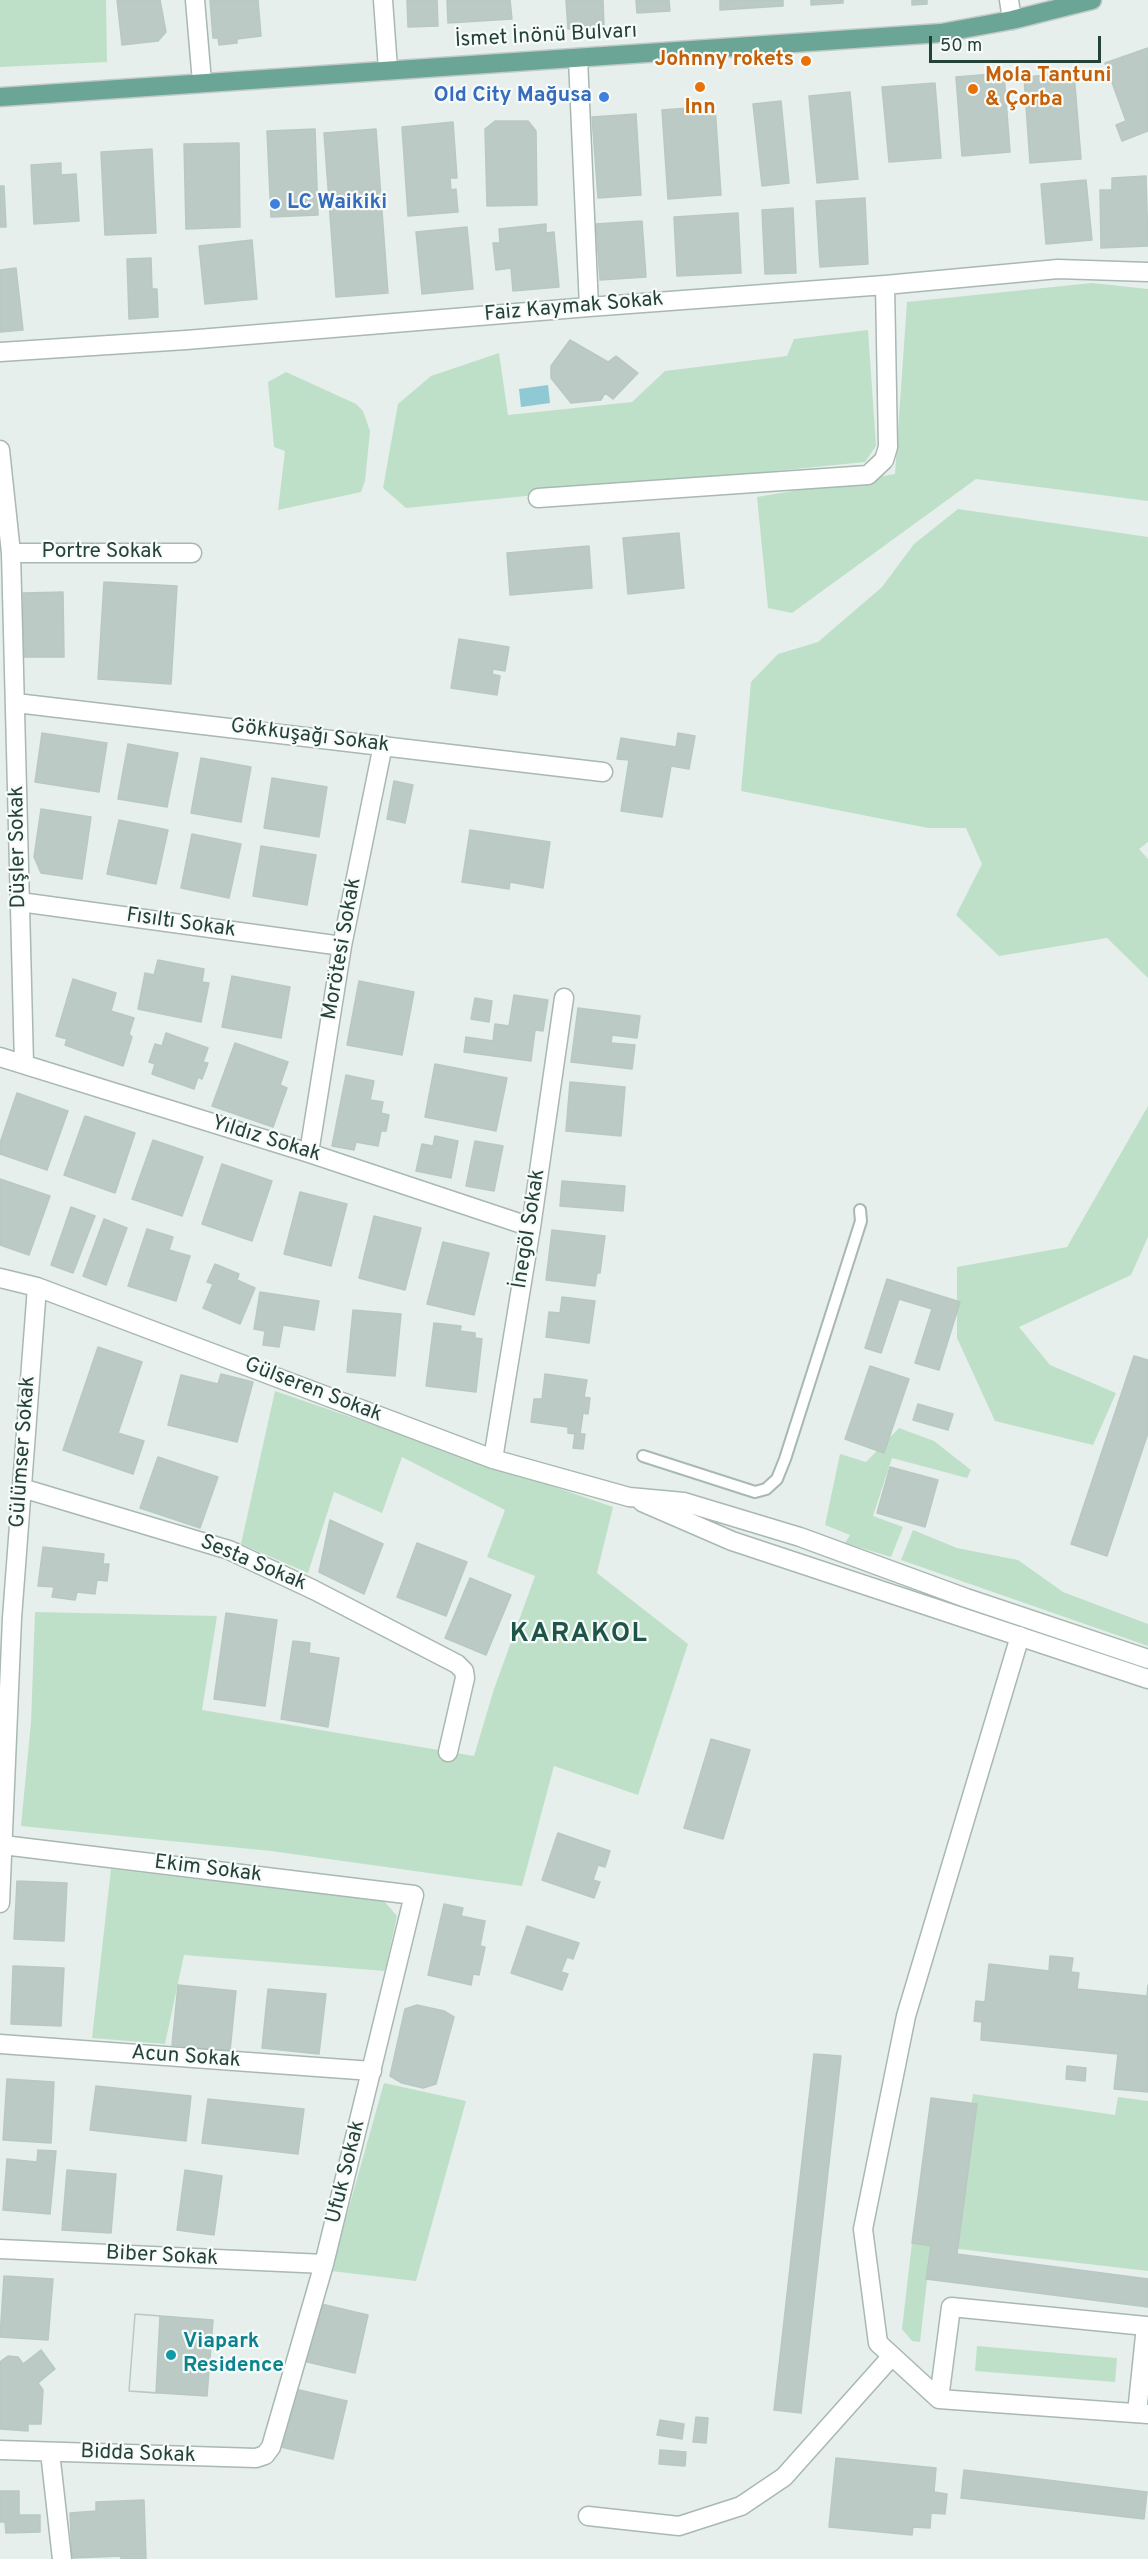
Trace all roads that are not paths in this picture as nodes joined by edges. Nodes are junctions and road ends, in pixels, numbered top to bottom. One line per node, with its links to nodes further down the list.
1 (195, 0): 8 (street)
2 (383, 0): 7 (street)
3 (1009, 0): 5 (street)
4 (1092, 0): 5 (main road, İsmet İnönü Bulvarı)
5 (1012, 20): 6 (main road, İsmet İnönü Bulvarı)
6 (578, 58): 7 (main road, İsmet İnönü Bulvarı); 12 (street)
7 (388, 69): 8 (main road, İsmet İnönü Bulvarı)
8 (202, 82): 9 (main road, İsmet İnönü Bulvarı)
9 (0, 97)
10 (1148, 272): 11 (street, Faiz Kaymak Sokak)
11 (885, 285): 12 (street, Faiz Kaymak Sokak); 15 (street)
12 (589, 307): 13 (street, Faiz Kaymak Sokak)
13 (0, 352)
14 (0, 450): 16 (street, Düşler Sokak)
15 (538, 498)
16 (11, 553): 17 (street, Portre Sokak); 18 (street, Düşler Sokak)
17 (192, 553)
18 (16, 703): 19 (street, Gökkuşağı Sokak); 21 (street, Düşler Sokak)
19 (383, 746): 20 (street, Gökkuşağı Sokak); 22 (street, Morötesi Sokak)
20 (603, 772)
21 (20, 902): 22 (street, Fısıltı Sokak); 25 (street, Düşler Sokak)
22 (342, 946): 26 (street, Morötesi Sokak)
23 (564, 998): 28 (street, İnegöl Sokak)
24 (0, 1057): 25 (street, Yıldız Sokak)
25 (24, 1064): 26 (street, Yıldız Sokak)
26 (309, 1153): 28 (street, Yıldız Sokak)
27 (860, 1210): 31 (lane)
28 (531, 1227): 32 (street, İnegöl Sokak)
29 (0, 1278): 30 (street, Gülseren Sokak)
30 (37, 1287): 32 (street, Gülseren Sokak); 33 (street, Gülümser Sokak)
31 (643, 1456)
32 (493, 1459): 34 (street, Gülseren Sokak)
33 (22, 1488): 38 (street, Sesta Sokak); 39 (street, Gülümser Sokak)
34 (629, 1497): 35 (street); 36 (street)
35 (1020, 1636): 37 (street); 46 (street)
36 (1148, 1659)
37 (1148, 1679)
38 (448, 1752)
39 (3, 1845): 40 (street, Ekim Sokak); 41 (street, Gülümser Sokak)
40 (414, 1895): 43 (street, Ufuk Sokak)
41 (0, 1903)
42 (0, 2044): 43 (street, Acun Sokak)
43 (372, 2071): 45 (street, Ufuk Sokak)
44 (0, 2249): 45 (street, Biber Sokak)
45 (324, 2264): 49 (street, Ufuk Sokak)
46 (892, 2355): 47 (street); 52 (street)
47 (939, 2398): 48 (street); 48 (street)
48 (1142, 2414)
49 (271, 2447): 51 (street, Bidda Sokak)
50 (0, 2450): 51 (street, Bidda Sokak)
51 (50, 2452): 53 (street)
52 (588, 2516)
53 (62, 2559)

